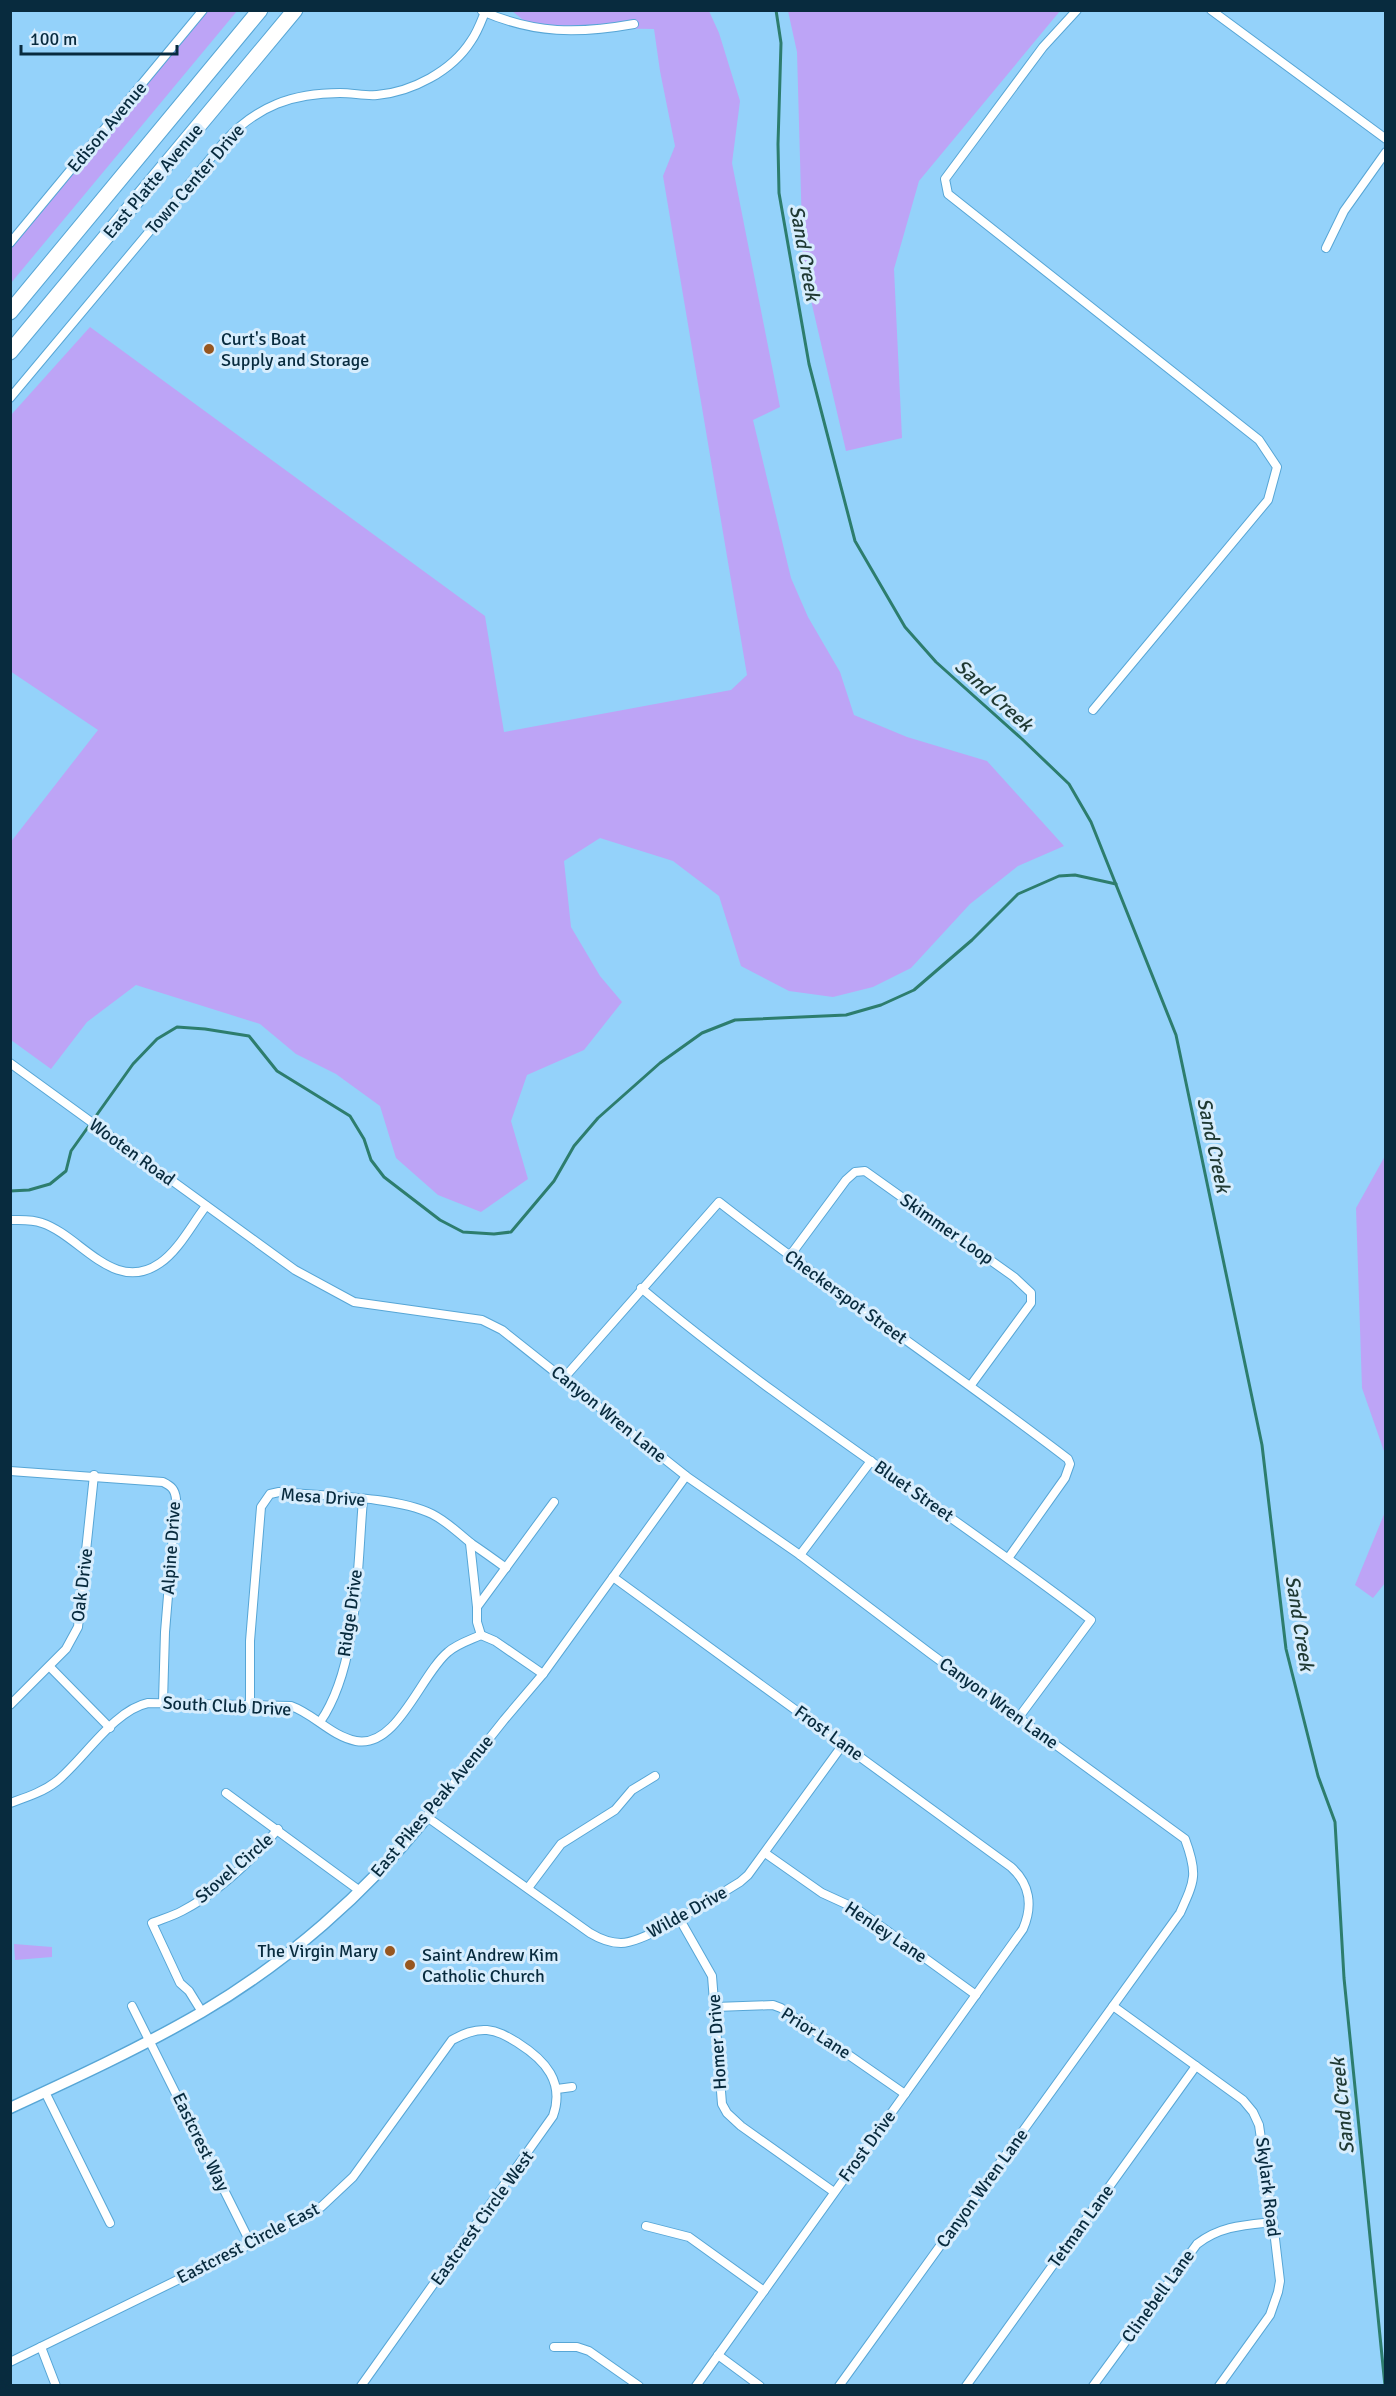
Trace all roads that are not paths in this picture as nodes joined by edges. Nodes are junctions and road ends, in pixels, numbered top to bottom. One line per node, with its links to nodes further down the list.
1 (203, 10): 10 (street, Edison Avenue)
2 (260, 10): 12 (highway, East Platte Avenue)
3 (295, 10): 13 (highway, East Platte Avenue)
4 (1077, 10): 15 (street)
5 (1211, 10): 8 (street)
6 (484, 11): 7 (street); 14 (street, Town Center Drive)
7 (634, 24)
8 (1386, 139)
9 (1386, 152): 11 (street)
10 (10, 243)
11 (1326, 248)
12 (10, 312)
13 (10, 352)
14 (10, 398)
15 (1093, 710)
16 (10, 1063): 17 (street, Wooten Road)
17 (206, 1206): 18 (street); 19 (street, Wooten Road)
18 (10, 1220)
19 (254, 1239): 22 (street, Canyon Wren Lane)
20 (789, 1257): 21 (street, Checkerspot Street); 23 (street, Checkerspot Street); 23 (street, Skimmer Loop)
21 (640, 1288): 22 (street, Checkerspot Street); 24 (street, Bluet Street)
22 (564, 1378): 27 (street, Canyon Wren Lane)
23 (971, 1385): 32 (street, Checkerspot Street)
24 (872, 1461): 31 (street); 32 (street, Bluet Street)
25 (10, 1470): 26 (street, Alpine Drive)
26 (94, 1475): 37 (street, Oak Drive); 39 (street, Alpine Drive)
27 (686, 1476): 31 (street, Canyon Wren Lane); 34 (street, East Pikes Peak Avenue)
28 (363, 1500): 30 (street, Mesa Drive); 41 (street, Mesa Drive); 43 (street, Ridge Drive)
29 (554, 1502): 33 (street)
30 (470, 1543): 33 (street, Mesa Drive); 35 (street)
31 (800, 1555): 42 (street, Canyon Wren Lane)
32 (1009, 1557): 42 (street, Bluet Street)
33 (507, 1568): 35 (street)
34 (613, 1577): 38 (street, East Pikes Peak Avenue); 46 (street, Frost Lane)
35 (477, 1607): 36 (street)
36 (481, 1635): 38 (street); 45 (street)
37 (50, 1666): 40 (street, Oak Drive); 44 (street)
38 (543, 1674): 51 (street, East Pikes Peak Avenue)
39 (164, 1702): 41 (street, South Club Drive); 44 (street, South Club Drive)
40 (10, 1705)
41 (250, 1705): 43 (street, South Club Drive)
42 (1018, 1717): 59 (street, Canyon Wren Lane)
43 (320, 1722): 45 (street, South Club Drive)
44 (110, 1728): 50 (street, South Club Drive)
45 (368, 1742): 47 (street)
46 (843, 1743): 53 (street, Wilde Drive); 56 (street, Frost Lane)
47 (369, 1753)
48 (655, 1776): 54 (street)
49 (226, 1793): 52 (street, Stovel Circle)
50 (10, 1803)
51 (427, 1817): 54 (street, Wilde Drive); 55 (street, East Pikes Peak Avenue)
52 (278, 1829): 55 (street, Stovel Circle); 62 (street, Stovel Circle)
53 (765, 1853): 57 (street, Wilde Drive); 58 (street, Henley Lane)
54 (528, 1888): 57 (street, Wilde Drive)
55 (360, 1891): 62 (street, East Pikes Peak Avenue)
56 (1029, 1902): 58 (street, Frost Drive)
57 (679, 1918): 61 (street, Homer Drive)
58 (976, 1995): 68 (street, Frost Drive)
59 (1113, 2006): 64 (street, Skylark Road); 85 (street, Canyon Wren Lane)
60 (132, 2007): 63 (street, Eastcrest Way)
61 (715, 2007): 68 (street, Prior Lane); 70 (street, Homer Drive)
62 (202, 2012): 63 (street, East Pikes Peak Avenue)
63 (150, 2040): 67 (street, East Pikes Peak Avenue); 74 (street, Eastcrest Way)
64 (1196, 2066): 71 (street, Skylark Road); 86 (street, Tetman Lane)
65 (572, 2087): 66 (street)
66 (557, 2089): 74 (street, Eastcrest Circle East); 81 (street, Eastcrest Circle West)
67 (45, 2091): 69 (street, East Pikes Peak Avenue); 72 (street)
68 (906, 2094): 70 (street, Frost Drive)
69 (10, 2108)
70 (834, 2192): 75 (street, Frost Drive)
71 (1273, 2222): 87 (street, Clinebell Lane); 88 (street, Skylark Road)
72 (110, 2223)
73 (646, 2226): 75 (street)
74 (251, 2244): 77 (street, Eastcrest Circle East)
75 (764, 2291): 78 (street, Frost Drive)
76 (554, 2347): 82 (street)
77 (40, 2348): 79 (street, Eastcrest Circle East); 80 (street)
78 (718, 2355): 83 (street, Frost Drive); 84 (street)
79 (10, 2362)
80 (56, 2385)
81 (361, 2385)
82 (639, 2385)
83 (696, 2385)
84 (760, 2385)
85 (839, 2385)
86 (966, 2385)
87 (1093, 2385)
88 (1219, 2385)

